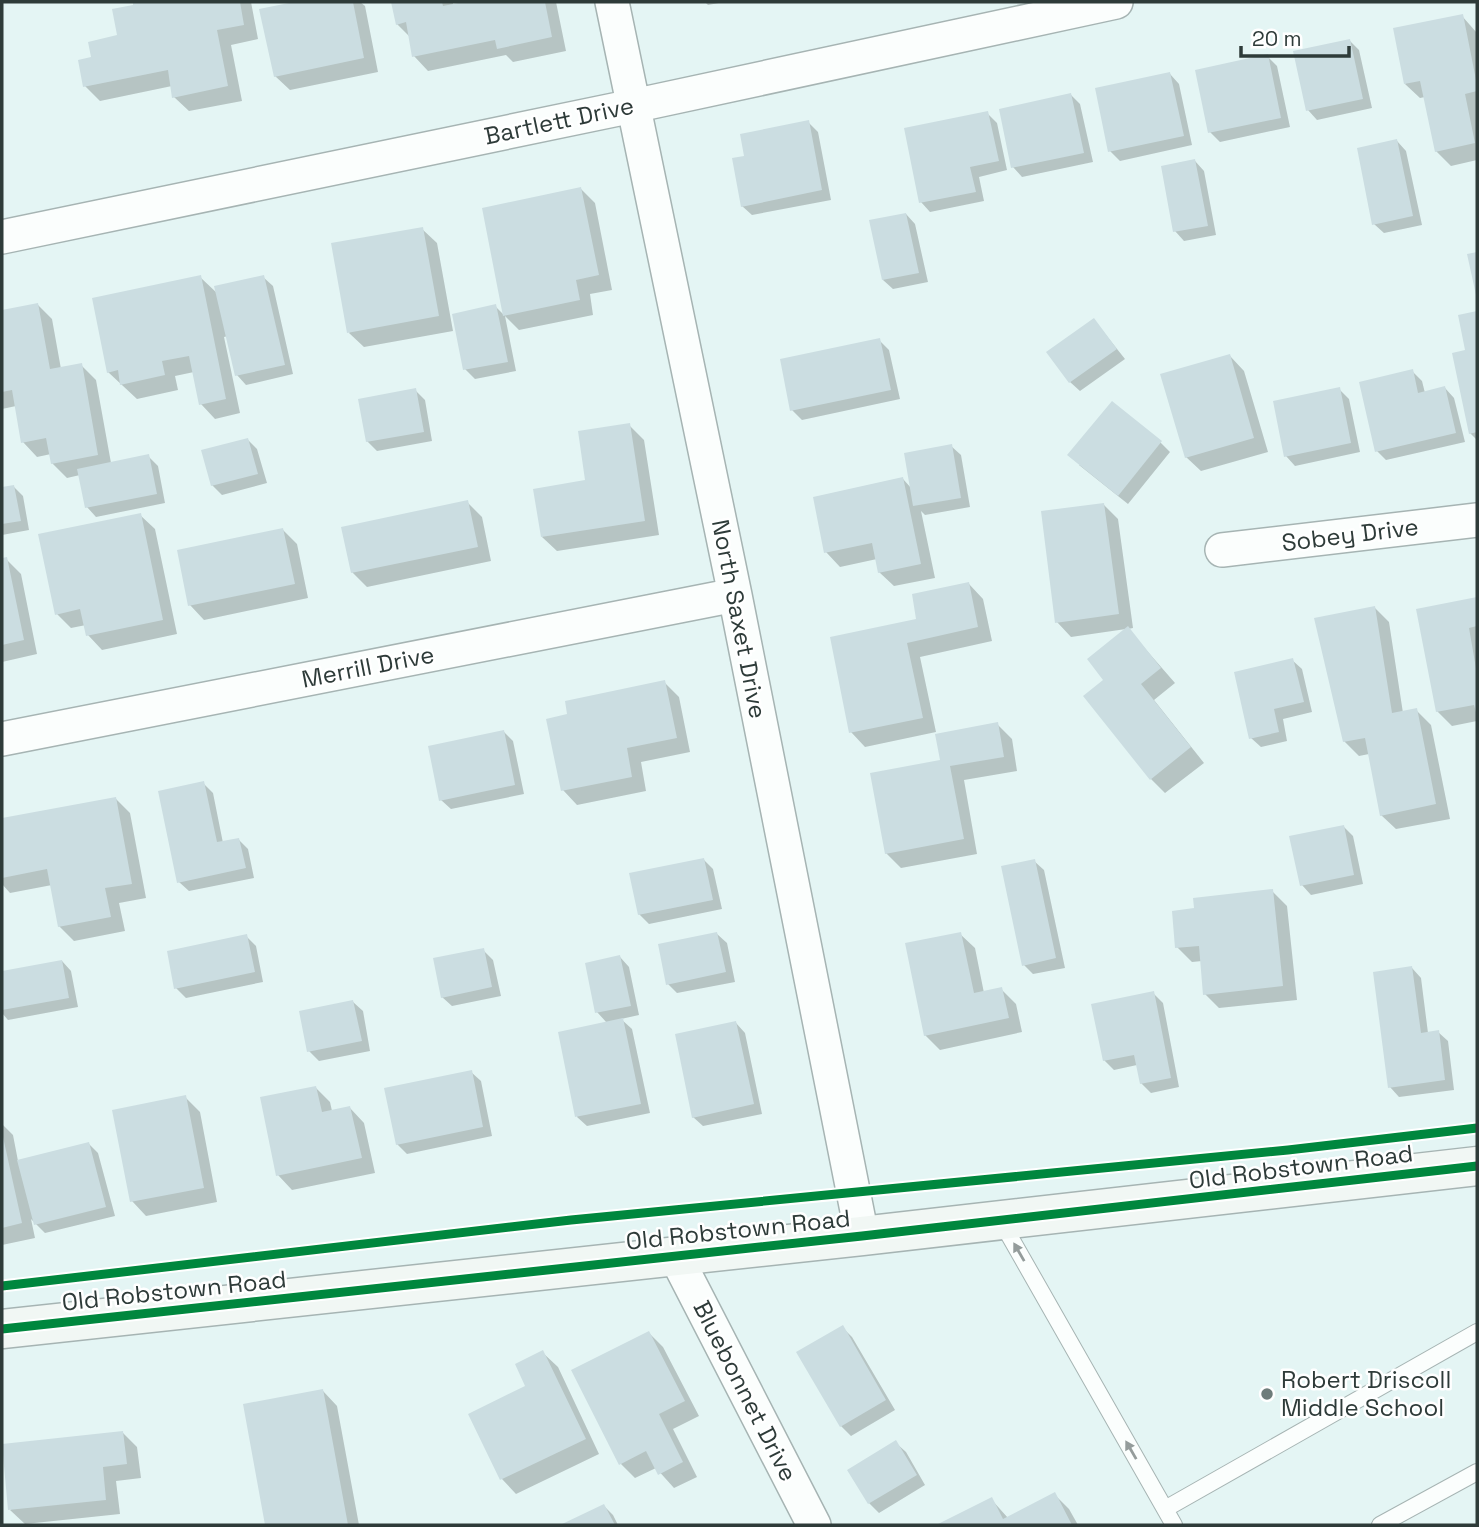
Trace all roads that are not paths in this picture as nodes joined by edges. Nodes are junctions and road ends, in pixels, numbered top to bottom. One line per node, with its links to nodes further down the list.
1 (612, 2): 3 (street, North Saxet Drive)
2 (1116, 2): 3 (street, Bartlett Drive)
3 (633, 106): 4 (street, Bartlett Drive); 7 (street, North Saxet Drive)
4 (2, 237)
5 (1477, 520): 6 (street, Sobey Drive)
6 (1222, 550)
7 (735, 595): 8 (street, Merrill Drive); 11 (street, North Saxet Drive)
8 (2, 740)
9 (1477, 1166): 10 (street, Old Robstown Road)
10 (1001, 1221): 11 (street, Old Robstown Road); 16 (lane, one-way to 10)
11 (862, 1236): 12 (street, Old Robstown Road)
12 (676, 1257): 13 (street, Old Robstown Road); 17 (street, Bluebonnet Drive)
13 (2, 1329)
14 (1477, 1332): 16 (lane)
15 (1477, 1472): 19 (lane)
16 (1165, 1509): 18 (lane)
17 (814, 1525)
18 (1174, 1525)
19 (1380, 1525)

